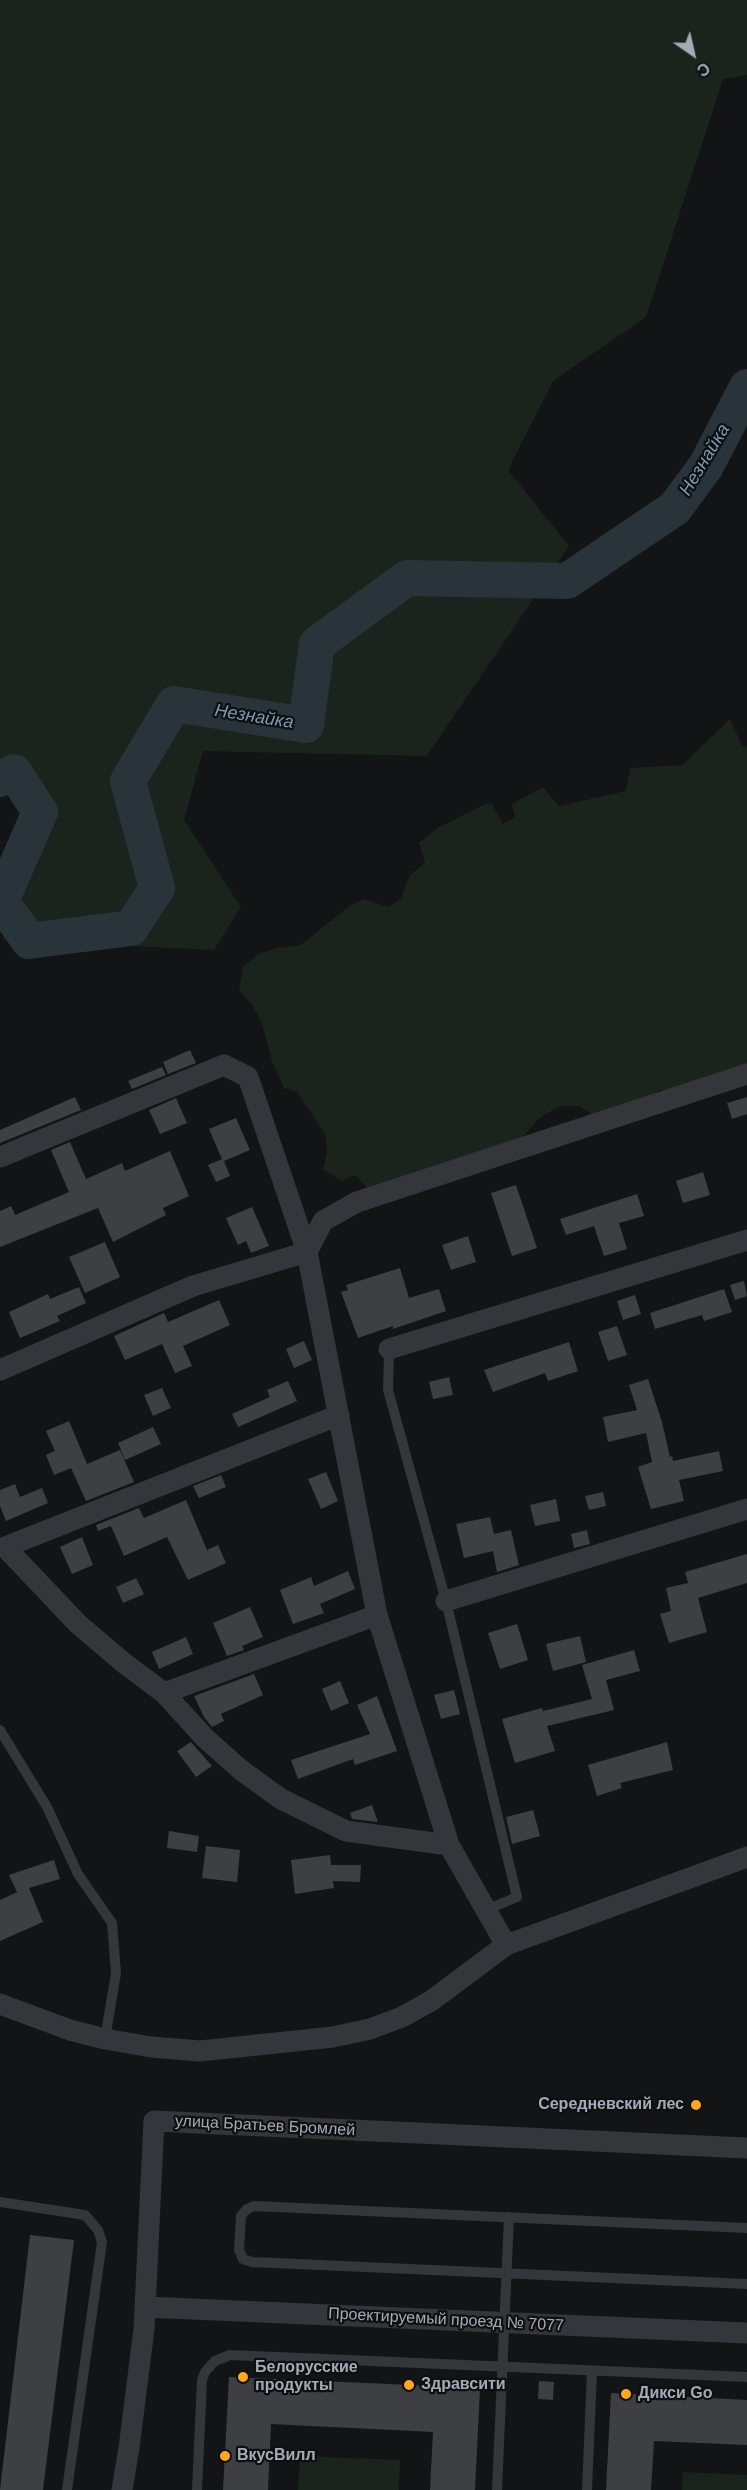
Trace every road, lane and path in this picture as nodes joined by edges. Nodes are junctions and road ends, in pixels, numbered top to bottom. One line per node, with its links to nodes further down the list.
1 (747, 1074): 4 (street)
2 (0, 1157): 4 (street)
3 (747, 1240): 5 (street)
4 (307, 1252): 6 (street); 7 (street)
5 (389, 1349): 9 (lane)
6 (0, 1370)
7 (339, 1415): 10 (street); 11 (street)
8 (747, 1509): 9 (street)
9 (446, 1601): 15 (lane)
10 (377, 1615): 11 (street); 13 (street)
11 (164, 1693): 13 (street)
12 (0, 1730): 18 (lane)
13 (449, 1845): 15 (street)
14 (747, 1857): 16 (street)
15 (486, 1910): 16 (street)
16 (506, 1945): 18 (street)
17 (0, 2004): 18 (street)
18 (105, 2039)
19 (747, 2148): 25 (street, улица Братьев Бромлей)
20 (0, 2202): 31 (lane)
21 (509, 2217): 22 (lane); 23 (lane); 23 (lane)
22 (747, 2228)
23 (507, 2274): 24 (lane); 26 (lane)
24 (747, 2284)
25 (145, 2307): 26 (street, Проектируемый проезд № 7077); 32 (street, улица Братьев Бромлей)
26 (504, 2322): 27 (street, Проектируемый проезд № 7077); 28 (lane)
27 (747, 2333)
28 (502, 2367): 29 (lane); 33 (lane); 34 (lane)
29 (592, 2370): 30 (lane); 35 (lane)
30 (747, 2377)
31 (67, 2490)
32 (122, 2490)
33 (197, 2490)
34 (497, 2490)
35 (586, 2490)

